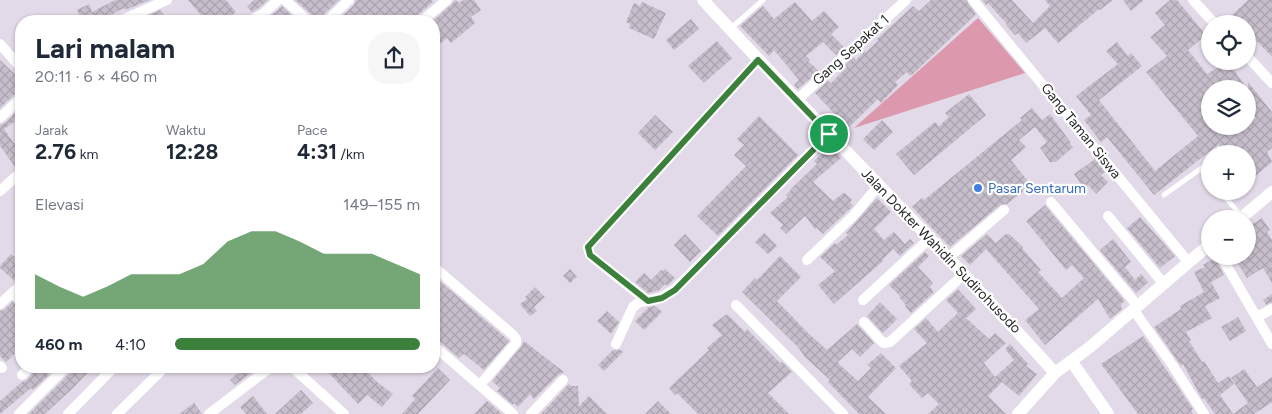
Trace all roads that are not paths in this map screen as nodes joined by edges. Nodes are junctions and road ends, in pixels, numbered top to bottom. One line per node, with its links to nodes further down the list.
1 (167, 0): 11 (street)
2 (278, 0): 12 (street)
3 (285, 0): 13 (street)
4 (349, 0): 14 (street)
5 (447, 0): 15 (street)
6 (703, 0): 17 (street, Jalan Dokter Wahidin Sudirohusodo)
7 (763, 0): 17 (lane)
8 (906, 0): 23 (street, Gang Sepakat 1)
9 (973, 0): 43 (street, Gang Taman Siswa)
10 (1193, 0): 16 (street)
11 (133, 15)
12 (261, 15)
13 (301, 15)
14 (333, 15)
15 (429, 15)
16 (1207, 15)
17 (730, 29): 20 (street, Jalan Dokter Wahidin Sudirohusodo)
18 (0, 45): 19 (street)
19 (15, 58)
20 (758, 60): 23 (street, Jalan Dokter Wahidin Sudirohusodo); 50 (street)
21 (1256, 66): 22 (street)
22 (1272, 83)
23 (797, 100): 26 (street, Jalan Dokter Wahidin Sudirohusodo)
24 (15, 104): 25 (street)
25 (0, 118)
26 (829, 134): 29 (street, Jalan Dokter Wahidin Sudirohusodo); 50 (street)
27 (1200, 169): 32 (lane)
28 (15, 177): 30 (street)
29 (879, 185): 39 (street, Jalan Dokter Wahidin Sudirohusodo); 42 (street)
30 (0, 191)
31 (1272, 192): 37 (street)
32 (1164, 195)
33 (1227, 200): 36 (lane)
34 (1051, 202): 53 (street)
35 (1004, 210): 41 (street)
36 (1235, 210)
37 (1251, 210)
38 (1108, 216): 47 (street)
39 (930, 238): 41 (street, Jalan Dokter Wahidin Sudirohusodo); 49 (street)
40 (1201, 252): 43 (street)
41 (948, 258): 46 (street, Jalan Dokter Wahidin Sudirohusodo)
42 (807, 260)
43 (1189, 263): 47 (street)
44 (1226, 265): 55 (street)
45 (440, 272): 68 (street)
46 (964, 274): 56 (street); 66 (street, Jalan Dokter Wahidin Sudirohusodo)
47 (1163, 283): 53 (street)
48 (13, 293): 51 (street)
49 (863, 300)
50 (648, 301): 57 (street)
51 (0, 304)
52 (736, 305): 76 (street)
53 (1135, 307): 60 (street); 79 (street)
54 (1272, 309): 55 (street)
55 (1257, 318): 58 (street)
56 (864, 322)
57 (616, 344)
58 (1272, 344)
59 (440, 351): 68 (street)
60 (1072, 362): 66 (street); 78 (street)
61 (60, 373): 69 (street)
62 (105, 373): 70 (street)
63 (159, 373): 71 (street)
64 (263, 373): 72 (street)
65 (299, 373): 73 (street)
66 (1055, 373): 77 (street)
67 (562, 380): 75 (street)
68 (480, 385): 74 (street)
69 (18, 414)
70 (68, 414)
71 (116, 414)
72 (209, 414)
73 (344, 414)
74 (513, 414)
75 (531, 414)
76 (843, 414)
77 (1018, 414)
78 (1108, 414)
79 (1204, 414)

